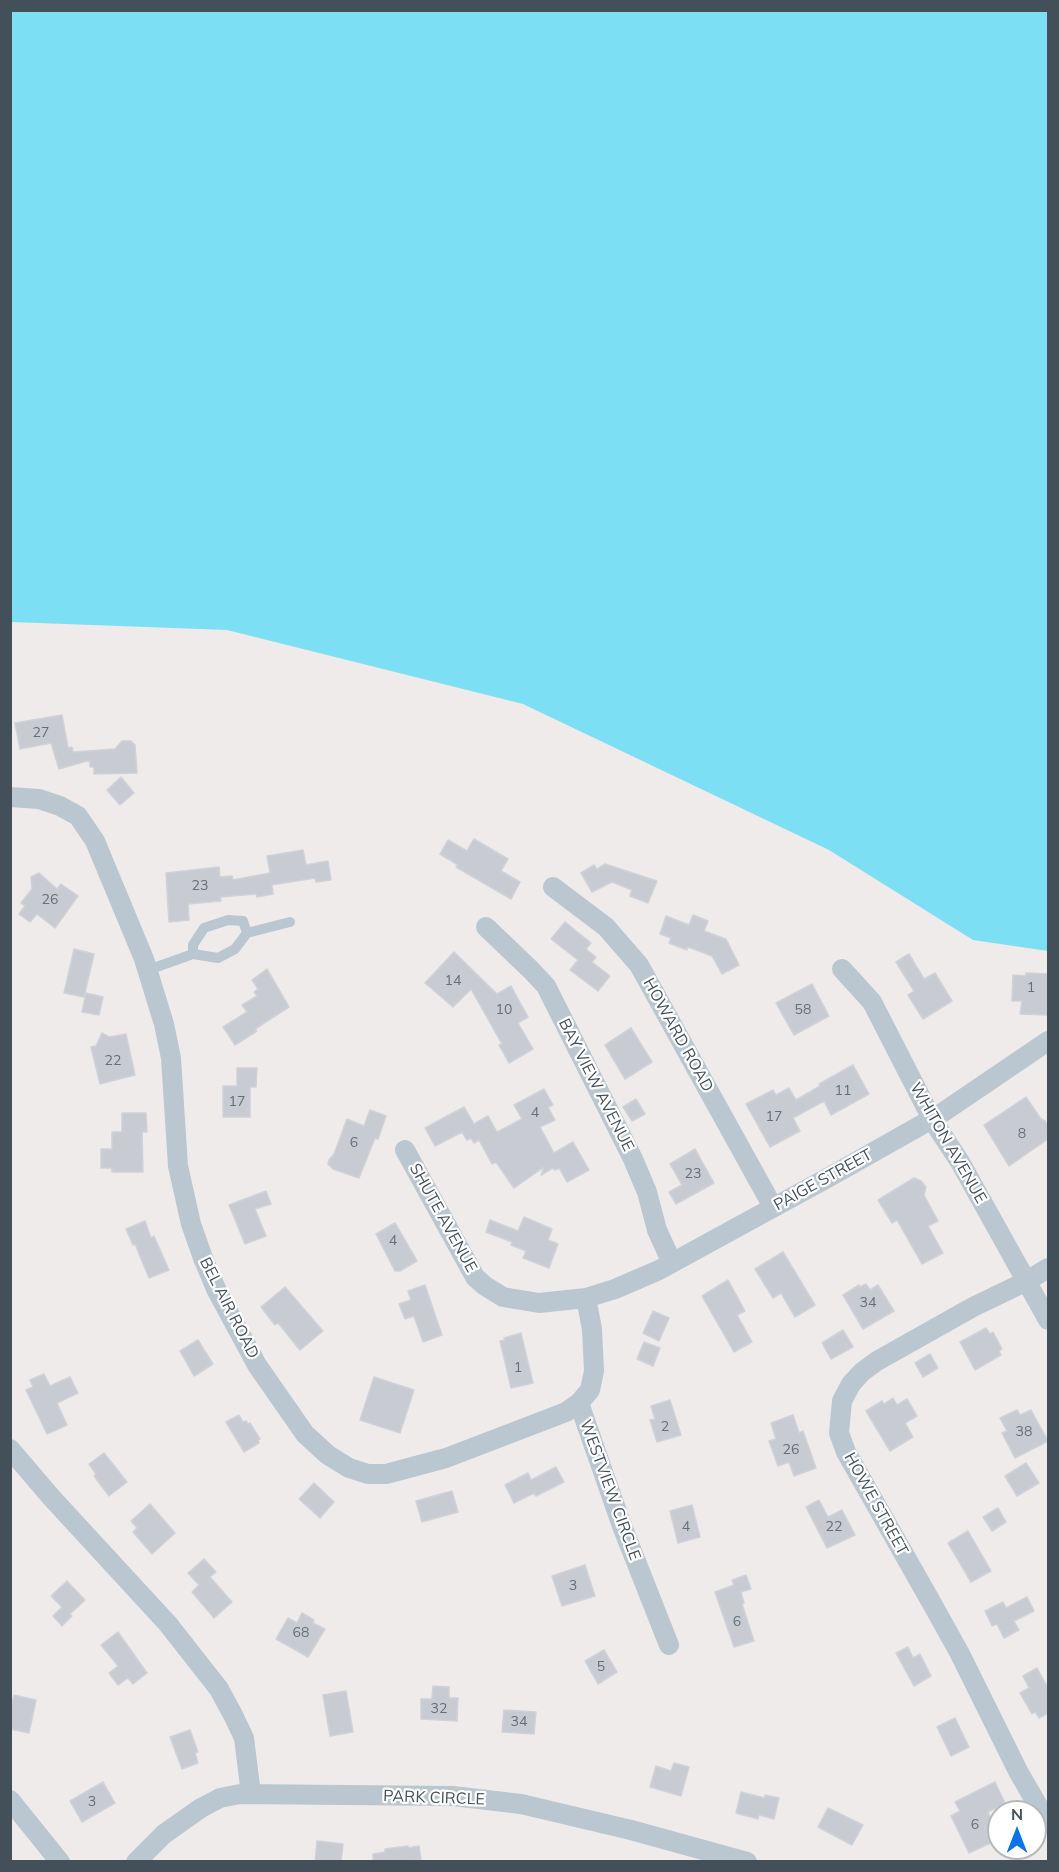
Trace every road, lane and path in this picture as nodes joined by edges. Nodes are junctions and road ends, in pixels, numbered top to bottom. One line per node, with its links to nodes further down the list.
1 (10, 797): 8 (street, BEL AIR ROAD)
2 (553, 887): 12 (street, HOWARD ROAD)
3 (290, 922): 5 (lane)
4 (486, 927): 13 (street, BAY VIEW AVENUE)
5 (247, 933): 6 (lane); 6 (lane)
6 (193, 954): 8 (lane)
7 (843, 969): 10 (street, WHITON AVENUE)
8 (148, 970): 18 (street, BEL AIR ROAD)
9 (1048, 1041): 10 (street, PAIGE STREET)
10 (932, 1119): 12 (street, PAIGE STREET); 15 (street, WHITON AVENUE)
11 (405, 1150): 16 (street, SHUTE AVENUE)
12 (773, 1207): 13 (street, PAIGE STREET)
13 (672, 1263): 16 (street, PAIGE STREET)
14 (1048, 1268): 15 (street, HOWE STREET)
15 (1027, 1281): 17 (street, WHITON AVENUE); 23 (street, HOWE STREET)
16 (586, 1298): 18 (street, WESTVIEW CIRCLE)
17 (1048, 1320)
18 (579, 1403): 20 (street, WESTVIEW CIRCLE)
19 (10, 1449): 21 (street)
20 (669, 1645)
21 (251, 1794): 25 (street, PARK CIRCLE); 26 (street, PARK CIRCLE)
22 (10, 1800): 24 (street)
23 (1048, 1823)
24 (60, 1862)
25 (136, 1862)
26 (747, 1862)

